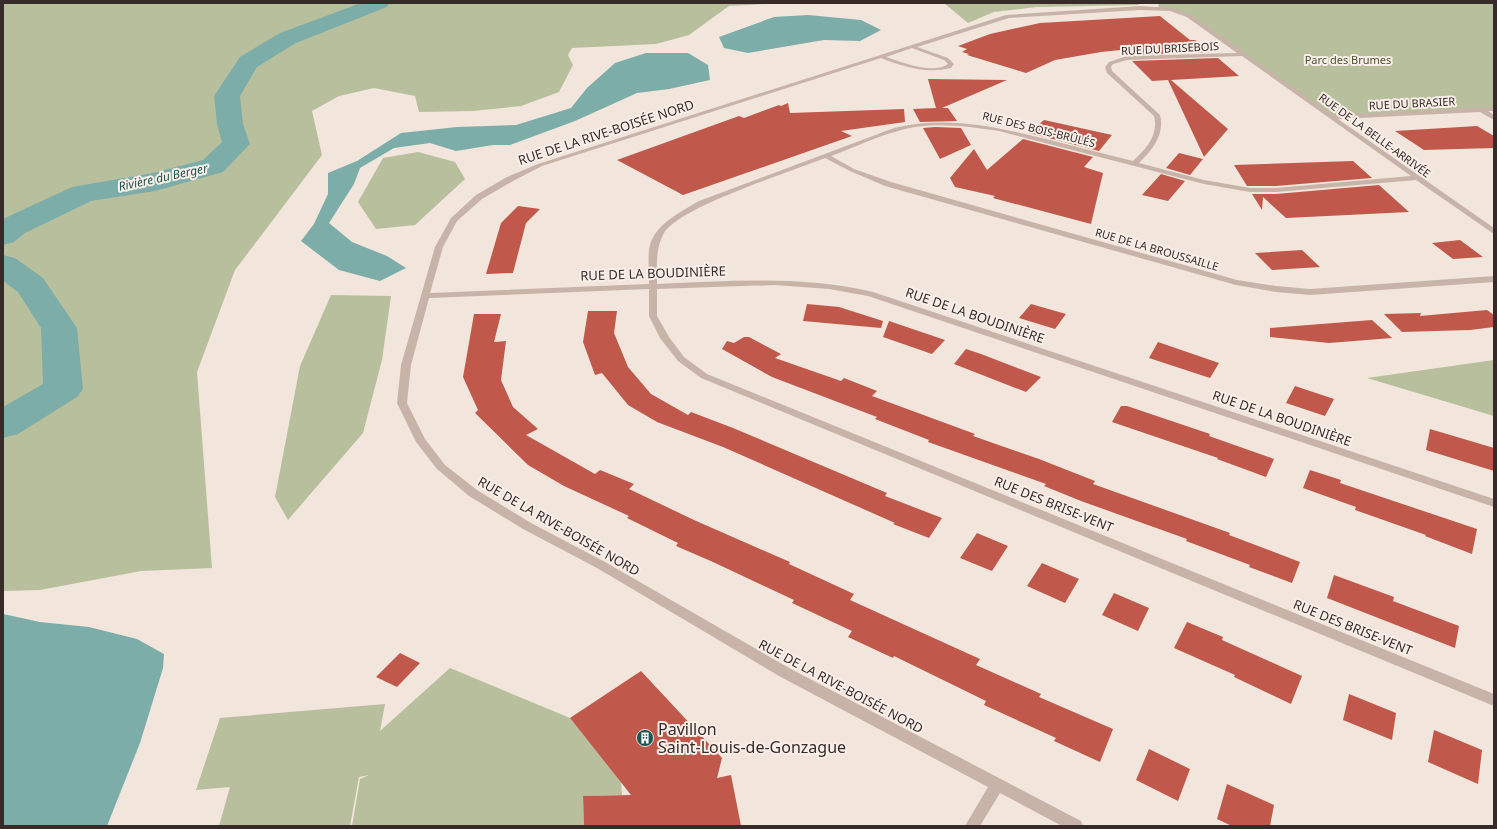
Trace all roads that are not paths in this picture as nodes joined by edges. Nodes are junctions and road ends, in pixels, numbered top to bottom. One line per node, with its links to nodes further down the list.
1 (913, 47): 2 (street, RUE DE LA RIVE-BOISÉE NORD); 3 (street, RUE DE LA RIVE-BOISÉE NORD); 3 (street)
2 (1245, 54): 6 (street, RUE DE LA BELLE-ARRIVÉE); 9 (street, RUE DU BRISEBOIS)
3 (882, 57): 14 (street, RUE DE LA RIVE-BOISÉE NORD)
4 (1494, 108): 5 (street, RUE DU BRASIER)
5 (1480, 109): 6 (street, RUE DU BRASIER); 7 (street)
6 (1331, 117): 10 (street, RUE DE LA BELLE-ARRIVÉE)
7 (1494, 118)
8 (826, 156): 9 (street, RUE DES BOIS-BRÛLÉS); 12 (street, RUE DE LA BROUSSAILLE); 13 (street, RUE DES BOIS-BRÛLÉS)
9 (1134, 164): 10 (street, RUE DES BOIS-BRÛLÉS)
10 (1416, 178): 11 (street, RUE DE LA BELLE-ARRIVÉE)
11 (1494, 232)
12 (1494, 279)
13 (654, 286): 14 (street, RUE DE LA BOUDINIÈRE); 15 (street, RUE DE LA BOUDINIÈRE); 16 (street, RUE DES BRISE-VENT)
14 (426, 296): 17 (street, RUE DE LA RIVE-BOISÉE NORD)
15 (1494, 503)
16 (1494, 700)
17 (997, 784): 18 (street); 19 (street, RUE DE LA RIVE-BOISÉE NORD)
18 (972, 826)
19 (1076, 826)

